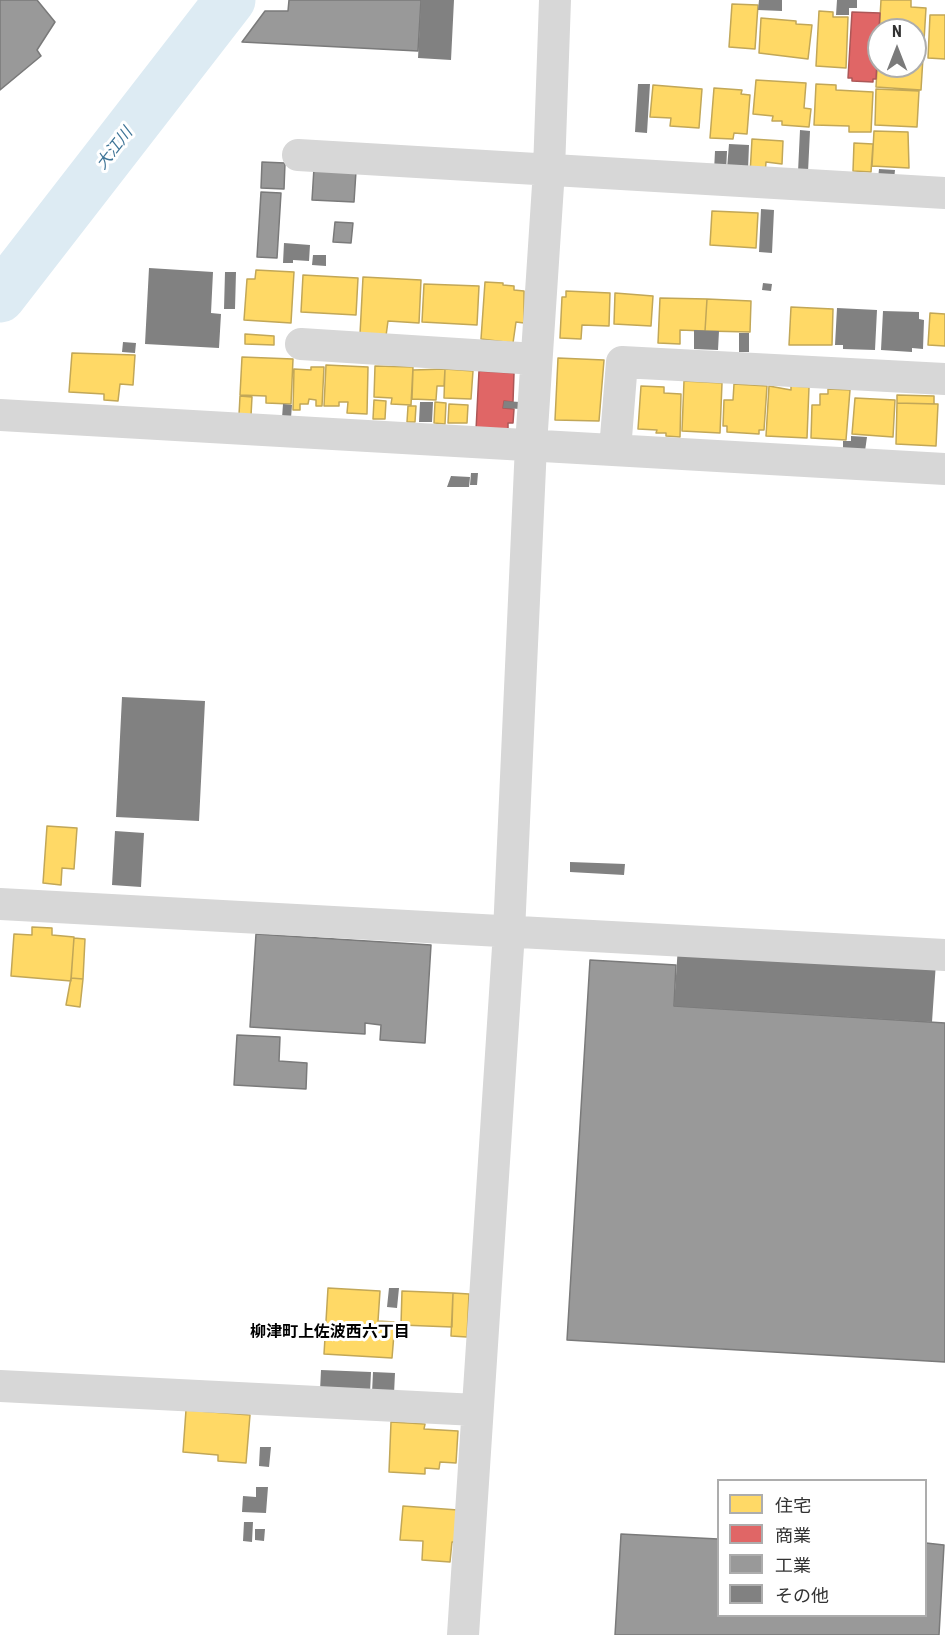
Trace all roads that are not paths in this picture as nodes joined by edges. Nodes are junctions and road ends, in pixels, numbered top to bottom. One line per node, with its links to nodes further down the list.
1 (555, 0): 3 (street)
2 (298, 155): 3 (street)
3 (549, 170): 4 (street); 6 (street)
4 (945, 193)
5 (301, 344): 6 (street)
6 (536, 359): 9 (street)
7 (945, 379): 10 (street)
8 (0, 416): 9 (street)
9 (531, 445): 10 (street); 13 (street)
10 (615, 450): 11 (street)
11 (945, 469)
12 (0, 904): 13 (street)
13 (509, 932): 14 (street); 16 (street)
14 (945, 955)
15 (0, 1386): 16 (street)
16 (476, 1410): 17 (street)
17 (464, 1635)

